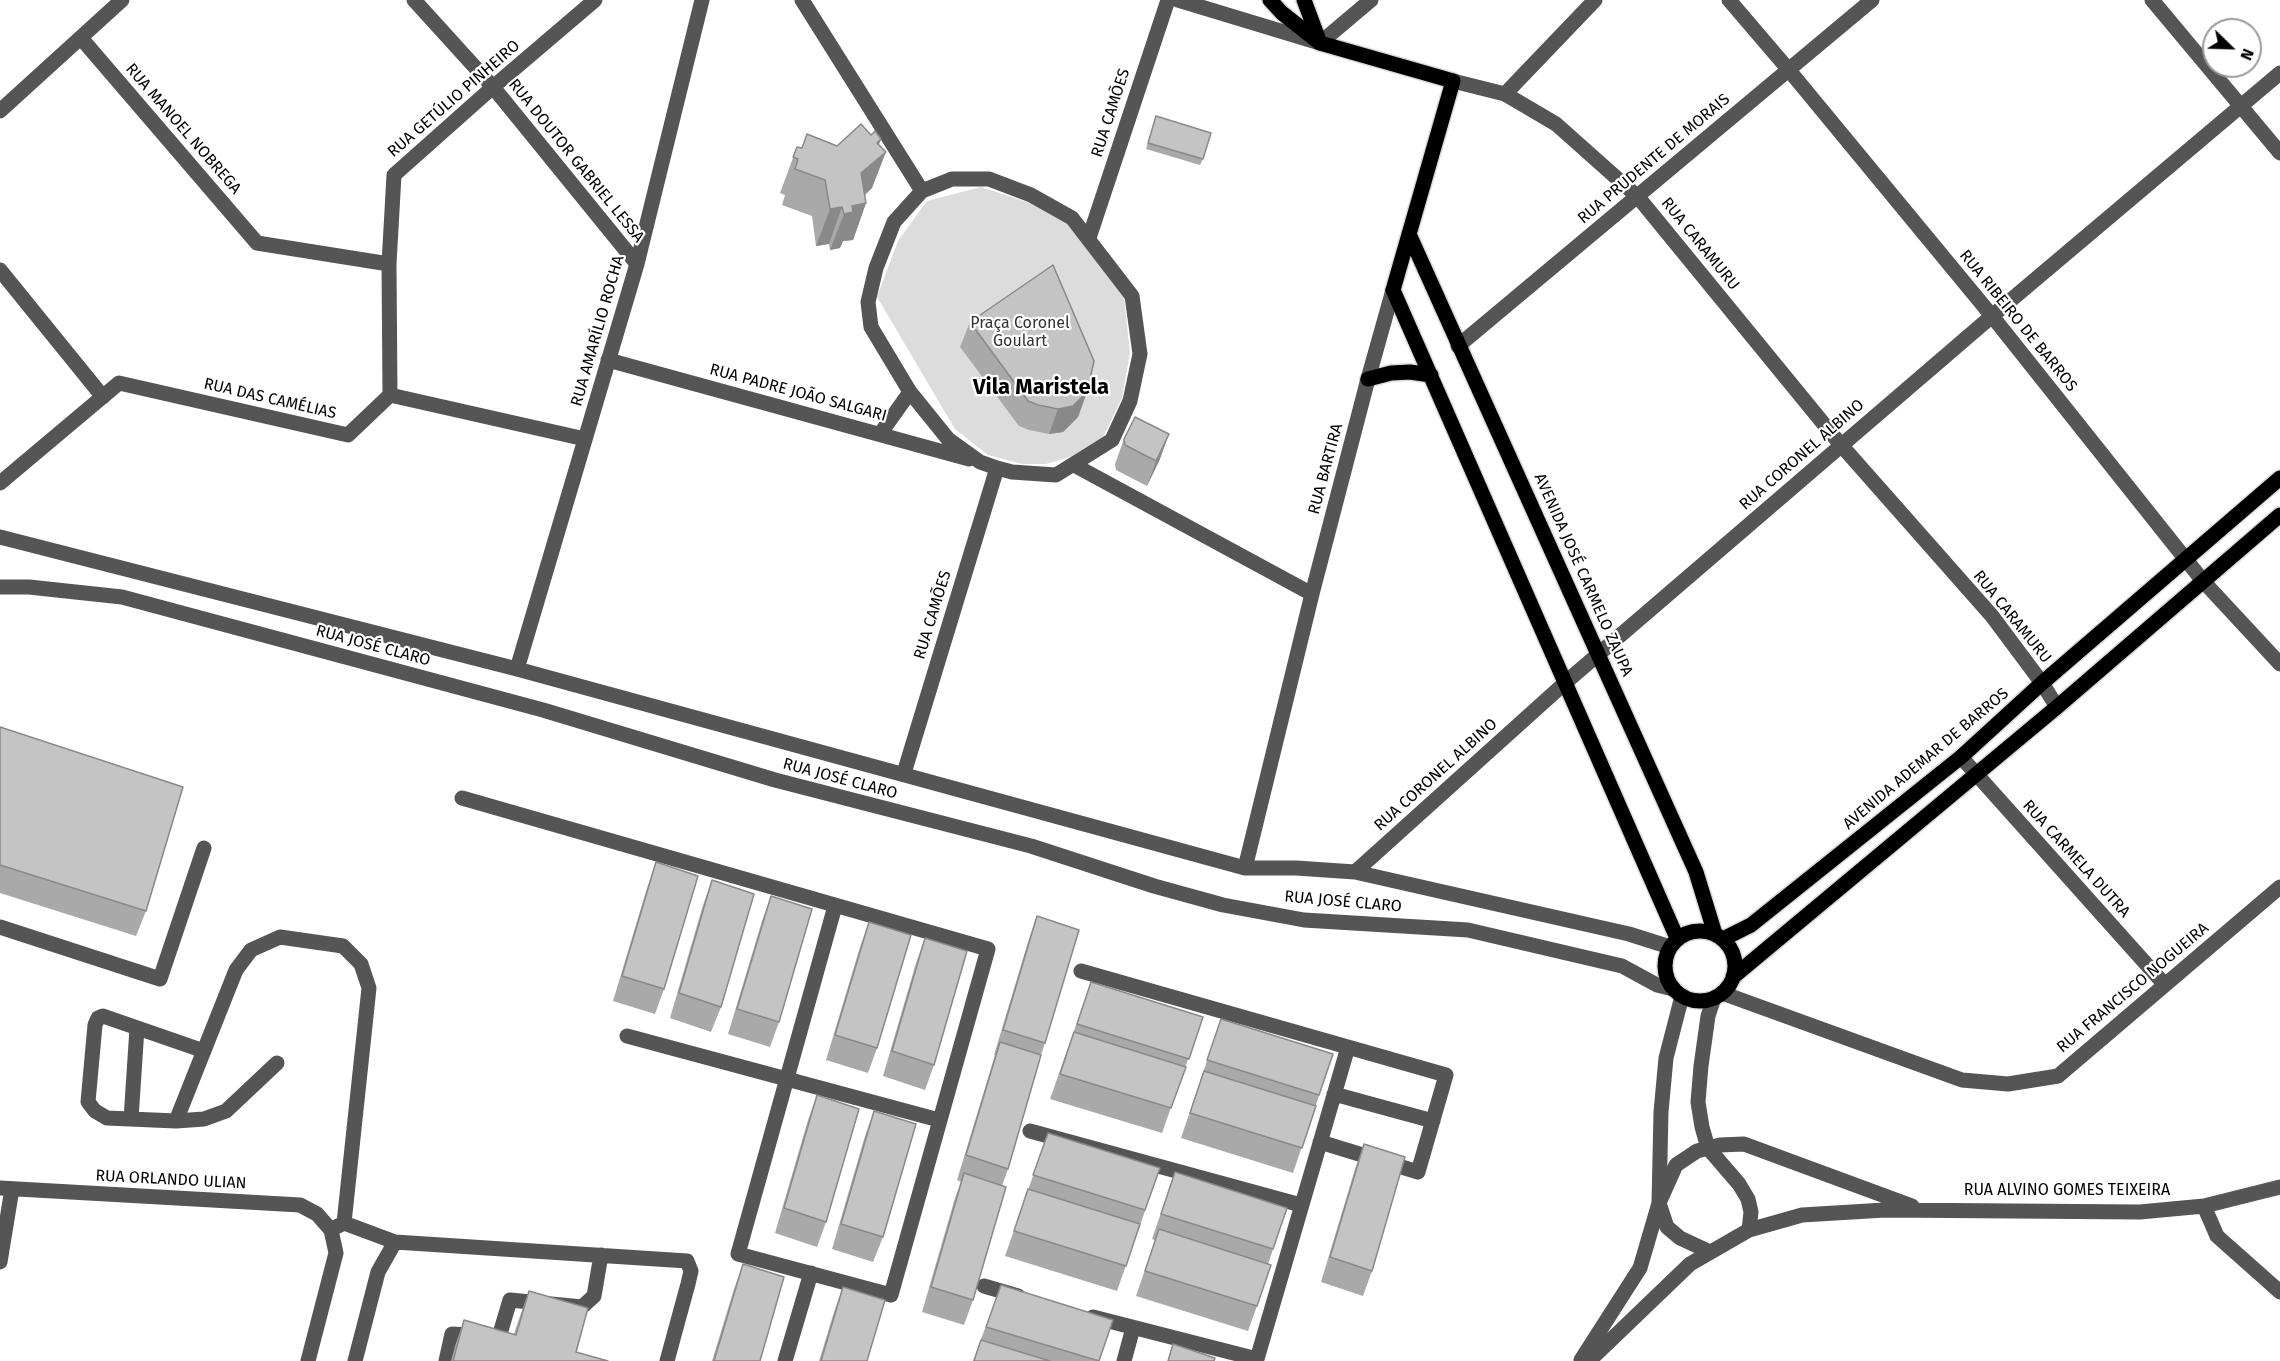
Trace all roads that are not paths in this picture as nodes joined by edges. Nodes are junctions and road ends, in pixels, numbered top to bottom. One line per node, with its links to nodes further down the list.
1 (122, 0): 15 (street)
2 (414, 0): 20 (street, RUA DOUTOR GABRIEL LESSA)
3 (596, 0): 20 (street, RUA GETÚLIO PINHEIRO)
4 (702, 0): 30 (street, RUA AMARÍLIO ROCHA)
5 (802, 0): 25 (street)
6 (1168, 0): 28 (street, RUA CAMÕES)
7 (1178, 0): 16 (street, RUA CARAMURU)
8 (1270, 0): 16 (main road)
9 (1304, 0): 16 (main road)
10 (1371, 0): 16 (street)
11 (1595, 0): 21 (street)
12 (1729, 0): 17 (street, RUA RIBEIRO DE BARROS)
13 (1872, 0): 17 (street, RUA PRUDENTE DE MORAIS)
14 (2152, 0): 22 (street)
15 (81, 38): 23 (street); 29 (street, RUA MANOEL NOBREGA)
16 (1320, 43): 19 (main road, RUA CARAMURU)
17 (1788, 69): 26 (street, RUA PRUDENTE DE MORAIS); 33 (street, RUA RIBEIRO DE BARROS)
18 (2280, 74): 22 (street, RUA CORONEL ALBINO)
19 (1453, 81): 21 (street, RUA CARAMURU); 27 (main road, RUA BARTIRA)
20 (493, 87): 29 (street, RUA GETÚLIO PINHEIRO); 30 (street, RUA DOUTOR GABRIEL LESSA)
21 (1504, 94): 26 (street, RUA CARAMURU)
22 (2241, 107): 24 (street); 33 (street, RUA CORONEL ALBINO)
23 (0, 111)
24 (2280, 153)
25 (922, 191): 28 (street); 38 (street)
26 (1638, 197): 34 (street, RUA PRUDENTE DE MORAIS); 43 (street, RUA CARAMURU)
27 (1409, 234): 32 (main road, RUA BARTIRA); 34 (main road, AVENIDA JOSÉ CARMELO ZAUPA)
28 (1089, 238): 45 (street)
29 (389, 264): 39 (street, RUA GETÚLIO PINHEIRO)
30 (637, 264): 35 (street, RUA AMARÍLIO ROCHA)
31 (0, 270): 40 (street)
32 (1393, 290): 36 (main road); 37 (street, RUA BARTIRA)
33 (1992, 316): 43 (street, RUA CORONEL ALBINO); 51 (street, RUA RIBEIRO DE BARROS)
34 (1458, 345): 55 (main road, AVENIDA JOSÉ CARMELO ZAUPA)
35 (608, 360): 41 (street, RUA PADRE JOÃO SALGARI); 42 (street, RUA AMARÍLIO ROCHA)
36 (1431, 375): 37 (main road); 58 (main road)
37 (1368, 379): 54 (street, RUA BARTIRA)
38 (910, 392): 41 (street); 44 (street)
39 (390, 395): 40 (street, RUA DAS CAMÉLIAS); 42 (street)
40 (103, 397): 48 (street, RUA DAS CAMÉLIAS)
41 (880, 434): 44 (street, RUA PADRE JOÃO SALGARI)
42 (585, 439): 57 (street, RUA AMARÍLIO ROCHA)
43 (1841, 445): 55 (street, RUA CORONEL ALBINO); 59 (street, RUA CARAMURU)
44 (980, 462): 46 (street)
45 (1074, 465): 46 (street); 54 (street)
46 (997, 468): 62 (street, RUA CAMÕES)
47 (2280, 478): 51 (main road, AVENIDA ADEMAR DE BARROS)
48 (0, 483)
49 (2280, 515): 52 (main road)
50 (0, 537): 57 (street, RUA JOSÉ CLARO)
51 (2186, 558): 52 (street, RUA RIBEIRO DE BARROS); 59 (main road, AVENIDA ADEMAR DE BARROS)
52 (2203, 580): 56 (street, RUA RIBEIRO DE BARROS); 60 (main road)
53 (0, 586): 76 (street, RUA JOSÉ CLARO)
54 (1312, 594): 66 (street, RUA BARTIRA)
55 (1599, 654): 58 (street, RUA CORONEL ALBINO); 71 (main road, AVENIDA JOSÉ CARMELO ZAUPA)
56 (2280, 664)
57 (517, 669): 62 (street, RUA JOSÉ CLARO)
58 (1566, 682): 67 (street, RUA CORONEL ALBINO); 72 (main road)
59 (2042, 683): 60 (street, RUA CARAMURU); 61 (main road, AVENIDA ADEMAR DE BARROS)
60 (2057, 707): 63 (main road)
61 (1961, 757): 63 (street, RUA CARMELA DUTRA); 71 (main road, AVENIDA ADEMAR DE BARROS)
62 (904, 773): 66 (street, RUA JOSÉ CLARO)
63 (1976, 774): 74 (main road); 75 (street, RUA CARMELA DUTRA)
64 (462, 798): 69 (street)
65 (204, 848): 70 (street)
66 (1245, 868): 67 (street, RUA JOSÉ CLARO)
67 (1355, 872): 72 (street, RUA JOSÉ CLARO)
68 (2280, 887): 75 (street, RUA FRANCISCO NOGUEIRA)
69 (835, 906): 83 (street); 86 (street)
70 (0, 927)
71 (1719, 937): 72 (main road); 74 (main road)
72 (1674, 942): 76 (main road)
73 (1081, 971): 80 (street)
74 (1733, 977): 77 (main road)
75 (2165, 985): 77 (street, RUA FRANCISCO NOGUEIRA)
76 (1677, 993): 77 (main road); 94 (street)
77 (1718, 995): 91 (street)
78 (137, 1029): 81 (street); 85 (street); 85 (street)
79 (627, 1036): 83 (street)
80 (1348, 1047): 84 (street); 88 (street)
81 (204, 1051): 87 (street); 98 (street)
82 (277, 1063): 87 (street)
83 (788, 1078): 86 (street); 104 (street)
84 (1334, 1094): 88 (street); 90 (street)
85 (131, 1119): 87 (street)
86 (939, 1120): 104 (street)
87 (176, 1121)
88 (1433, 1121): 90 (street)
89 (1030, 1131): 95 (street)
90 (1320, 1142): 95 (street)
91 (1708, 1148): 94 (street, RUA ALVINO GOMES TEIXEIRA); 97 (street, RUA ALVINO GOMES TEIXEIRA); 99 (street)
92 (2280, 1187): 96 (street, RUA ALVINO GOMES TEIXEIRA)
93 (6, 1188): 98 (street, RUA ORLANDO ULIAN); 103 (street)
94 (1659, 1203): 101 (street); 116 (street, RUA ALVINO GOMES TEIXEIRA)
95 (1301, 1204): 109 (street)
96 (2204, 1206): 97 (street, RUA ALVINO GOMES TEIXEIRA); 106 (street)
97 (1923, 1210): 99 (street, RUA ALVINO GOMES TEIXEIRA)
98 (337, 1227): 100 (street); 110 (street)
99 (1749, 1230): 101 (street, RUA ALVINO GOMES TEIXEIRA)
100 (395, 1242): 102 (street); 111 (street)
101 (1710, 1252): 117 (street, RUA ALVINO GOMES TEIXEIRA)
102 (601, 1255): 112 (street); 113 (street)
103 (0, 1262)
104 (811, 1273): 114 (street)
105 (984, 1286): 107 (street)
106 (2280, 1292)
107 (1030, 1299)
108 (1076, 1312): 109 (street)
109 (1133, 1328): 115 (street)
110 (308, 1361)
111 (355, 1361)
112 (446, 1361)
113 (667, 1361)
114 (785, 1361)
115 (1124, 1361)
116 (1581, 1361)
117 (1589, 1361)

